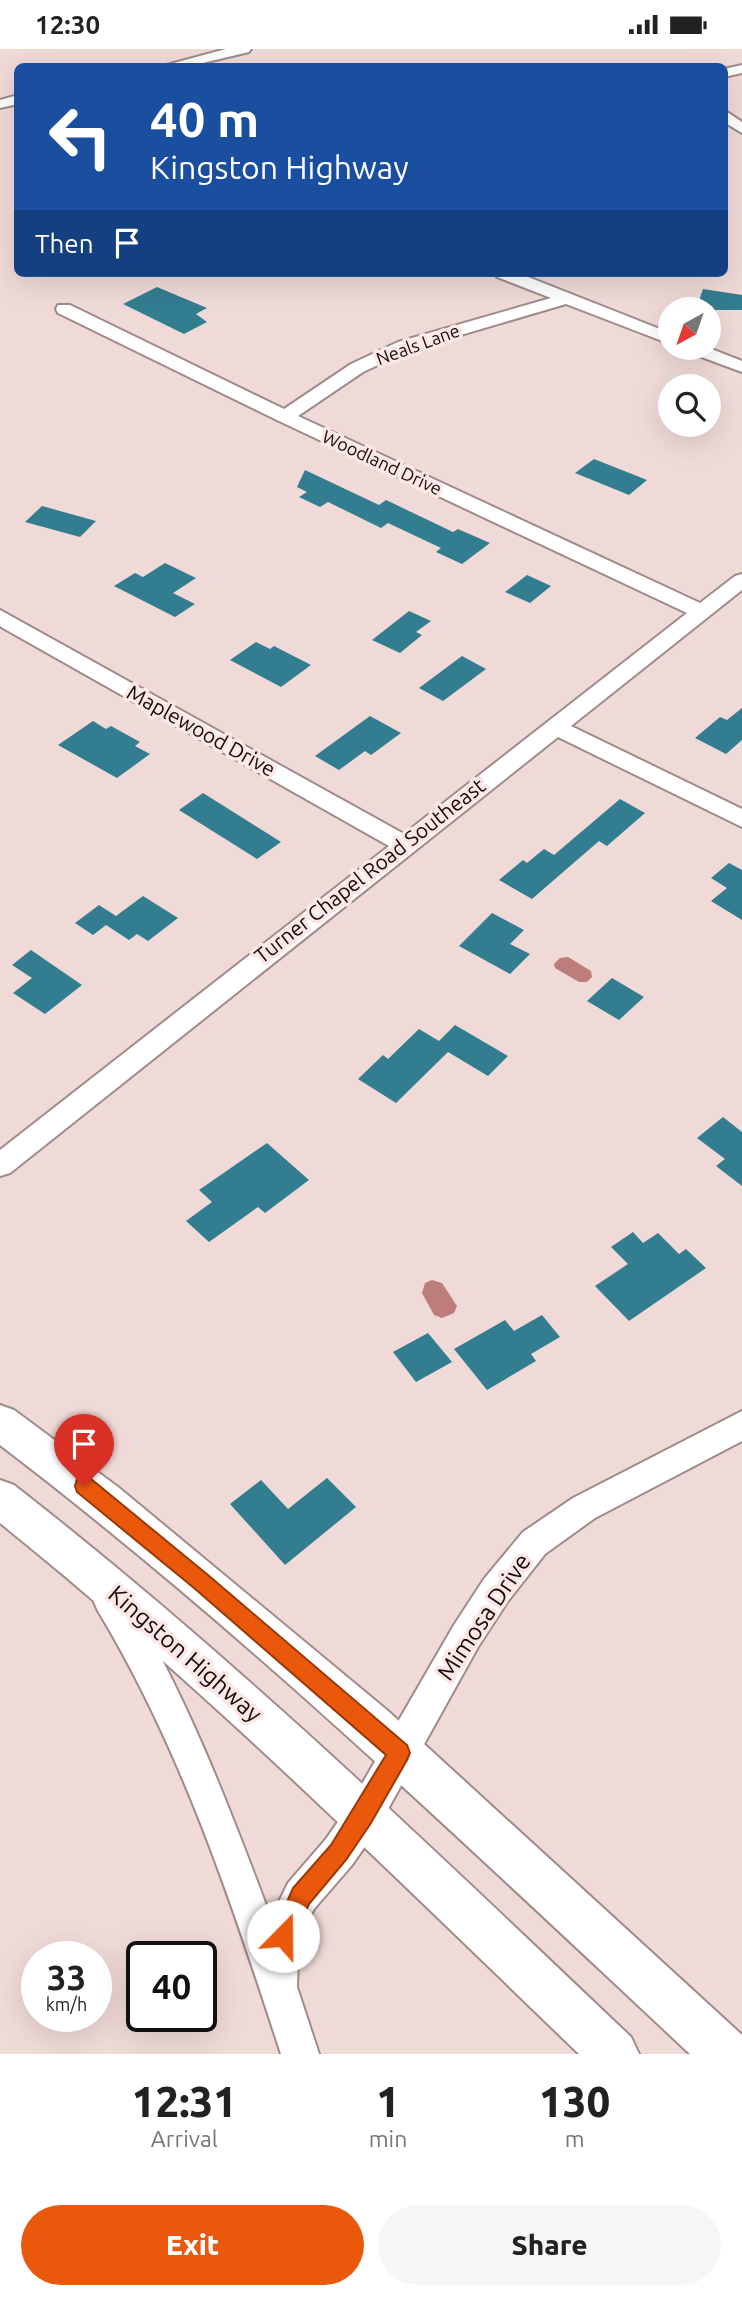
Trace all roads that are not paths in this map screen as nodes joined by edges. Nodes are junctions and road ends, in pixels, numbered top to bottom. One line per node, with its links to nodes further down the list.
1 (243, 49): 2 (street)
2 (183, 63)
3 (728, 117): 4 (street)
4 (742, 129)
5 (513, 277): 6 (street)
6 (565, 299): 8 (street); 11 (street, Neals Lane)
7 (65, 309): 11 (street, Woodland Drive)
8 (658, 334)
9 (721, 359): 10 (street)
10 (742, 367)
11 (285, 417): 14 (street, Woodland Drive)
12 (742, 580): 14 (street, Turner Chapel Road Southeast)
13 (0, 610): 15 (street, Maplewood Drive)
14 (702, 612): 16 (street, Turner Chapel Road Southeast)
15 (0, 616): 18 (street, Maplewood Drive)
16 (554, 726): 17 (street); 18 (street, Turner Chapel Road Southeast)
17 (742, 819)
18 (404, 844): 19 (street, Turner Chapel Road Southeast)
19 (0, 1165)
20 (0, 1422): 24 (main road)
21 (742, 1425): 24 (street, Mimosa Drive)
22 (0, 1498): 23 (main road, Kingston Highway)
23 (89, 1570): 25 (main road, Kingston Highway); 26 (street)
24 (400, 1753): 25 (street); 29 (main road)
25 (364, 1816): 26 (street); 28 (main road, Kingston Highway)
26 (278, 1987): 27 (street)
27 (300, 2054)
28 (614, 2054)
29 (726, 2054)

